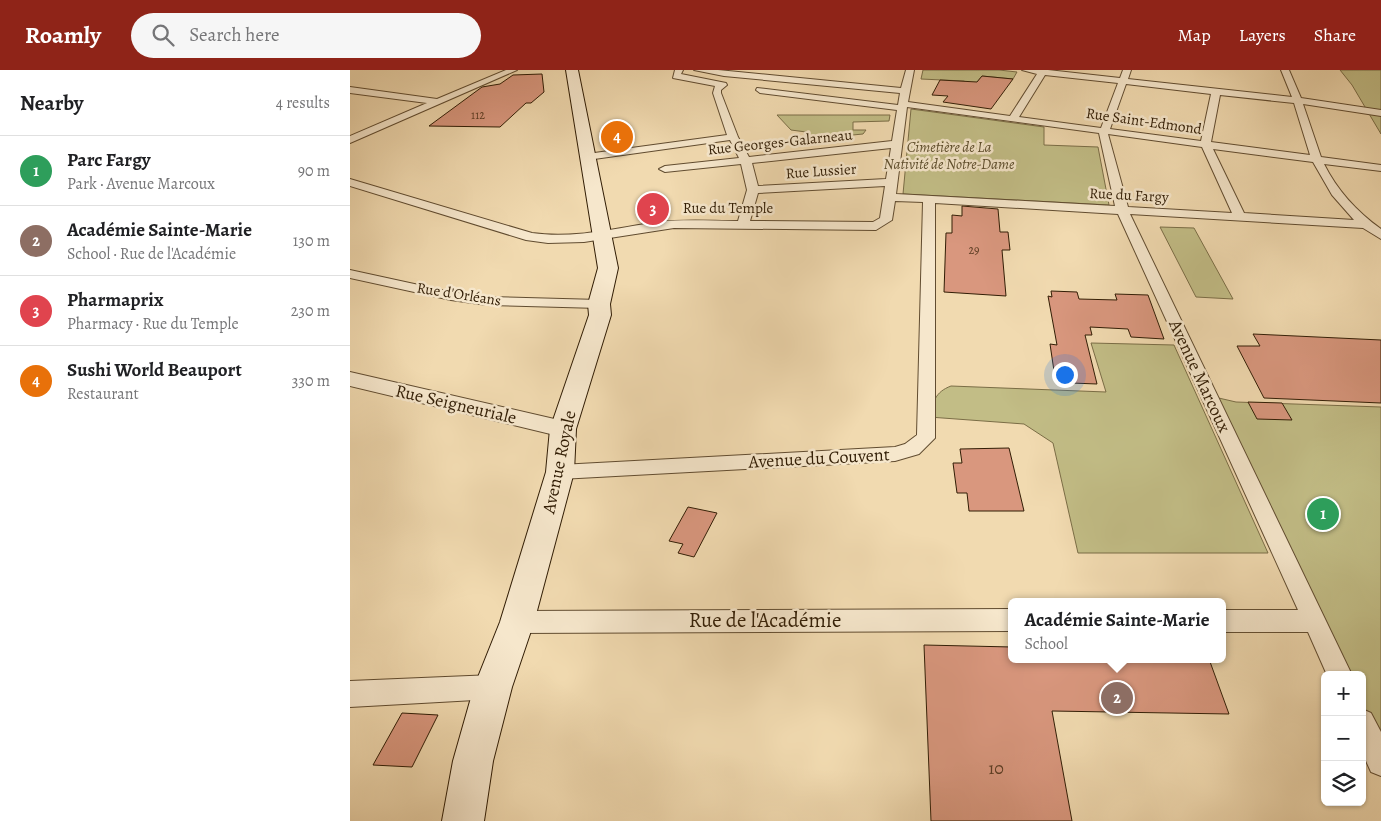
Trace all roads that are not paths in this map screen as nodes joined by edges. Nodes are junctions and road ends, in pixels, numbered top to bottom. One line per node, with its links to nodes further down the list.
1 (513, 70): 15 (street)
2 (572, 70): 24 (main road, Avenue Royale)
3 (679, 70): 20 (street)
4 (698, 70): 12 (street)
5 (910, 70): 12 (street)
6 (1026, 70): 8 (street)
7 (1285, 70): 14 (street)
8 (1043, 72): 9 (street); 18 (street)
9 (1124, 75): 13 (street); 19 (street, Avenue Marcoux)
10 (752, 89): 16 (street, Rue Saint-Edmond)
11 (350, 90): 15 (street)
12 (905, 91): 16 (street)
13 (1216, 91): 14 (street); 23 (street)
14 (1298, 100): 17 (street); 25 (street)
15 (437, 102): 21 (street)
16 (903, 106): 18 (street, Rue Saint-Edmond); 22 (street)
17 (1381, 112)
18 (1013, 119): 19 (street, Rue Saint-Edmond)
19 (1106, 131): 23 (street, Rue Saint-Edmond); 34 (street, Avenue Marcoux)
20 (733, 137): 24 (street); 26 (street)
21 (350, 140)
22 (897, 144): 26 (street, Rue Georges-Galarneau); 30 (street)
23 (1206, 144): 25 (street, Rue Saint-Edmond); 35 (street)
24 (587, 157): 38 (main road, Avenue Royale)
25 (1317, 160): 27 (street, Rue Saint-Edmond); 36 (street)
26 (746, 161): 28 (street, Rue Georges-Galarneau); 31 (street)
27 (1381, 168)
28 (665, 169)
29 (350, 182): 38 (street, Rue du Temple)
30 (892, 182): 31 (street, Rue Lussier); 32 (street)
31 (752, 190): 37 (street)
32 (890, 197): 33 (street, Rue du Fargy); 37 (street, Rue du Temple)
33 (929, 200): 34 (street, Rue du Fargy); 44 (street, Avenue du Couvent)
34 (1123, 212): 35 (street, Rue du Fargy); 47 (street, Avenue Marcoux)
35 (1240, 217): 36 (street, Rue du Fargy)
36 (1366, 224): 39 (street)
37 (743, 225): 38 (street, Rue du Temple)
38 (602, 234): 41 (main road, Avenue Royale)
39 (1381, 235)
40 (350, 274): 41 (street, Rue d'Orléans)
41 (599, 304): 43 (main road, Avenue Royale)
42 (350, 379): 43 (street, Rue Seigneuriale)
43 (563, 429): 44 (main road, Avenue Royale)
44 (560, 472): 48 (main road, Avenue Royale)
45 (1008, 620): 48 (street, Rue de l'Académie)
46 (1226, 621): 47 (street)
47 (1316, 621): 49 (street, Avenue Marcoux)
48 (517, 622): 50 (main road, Avenue Royale)
49 (1338, 671)
50 (493, 687): 51 (street); 54 (main road, Avenue Royale)
51 (350, 694)
52 (1366, 730): 53 (street)
53 (1381, 762)
54 (463, 821)

